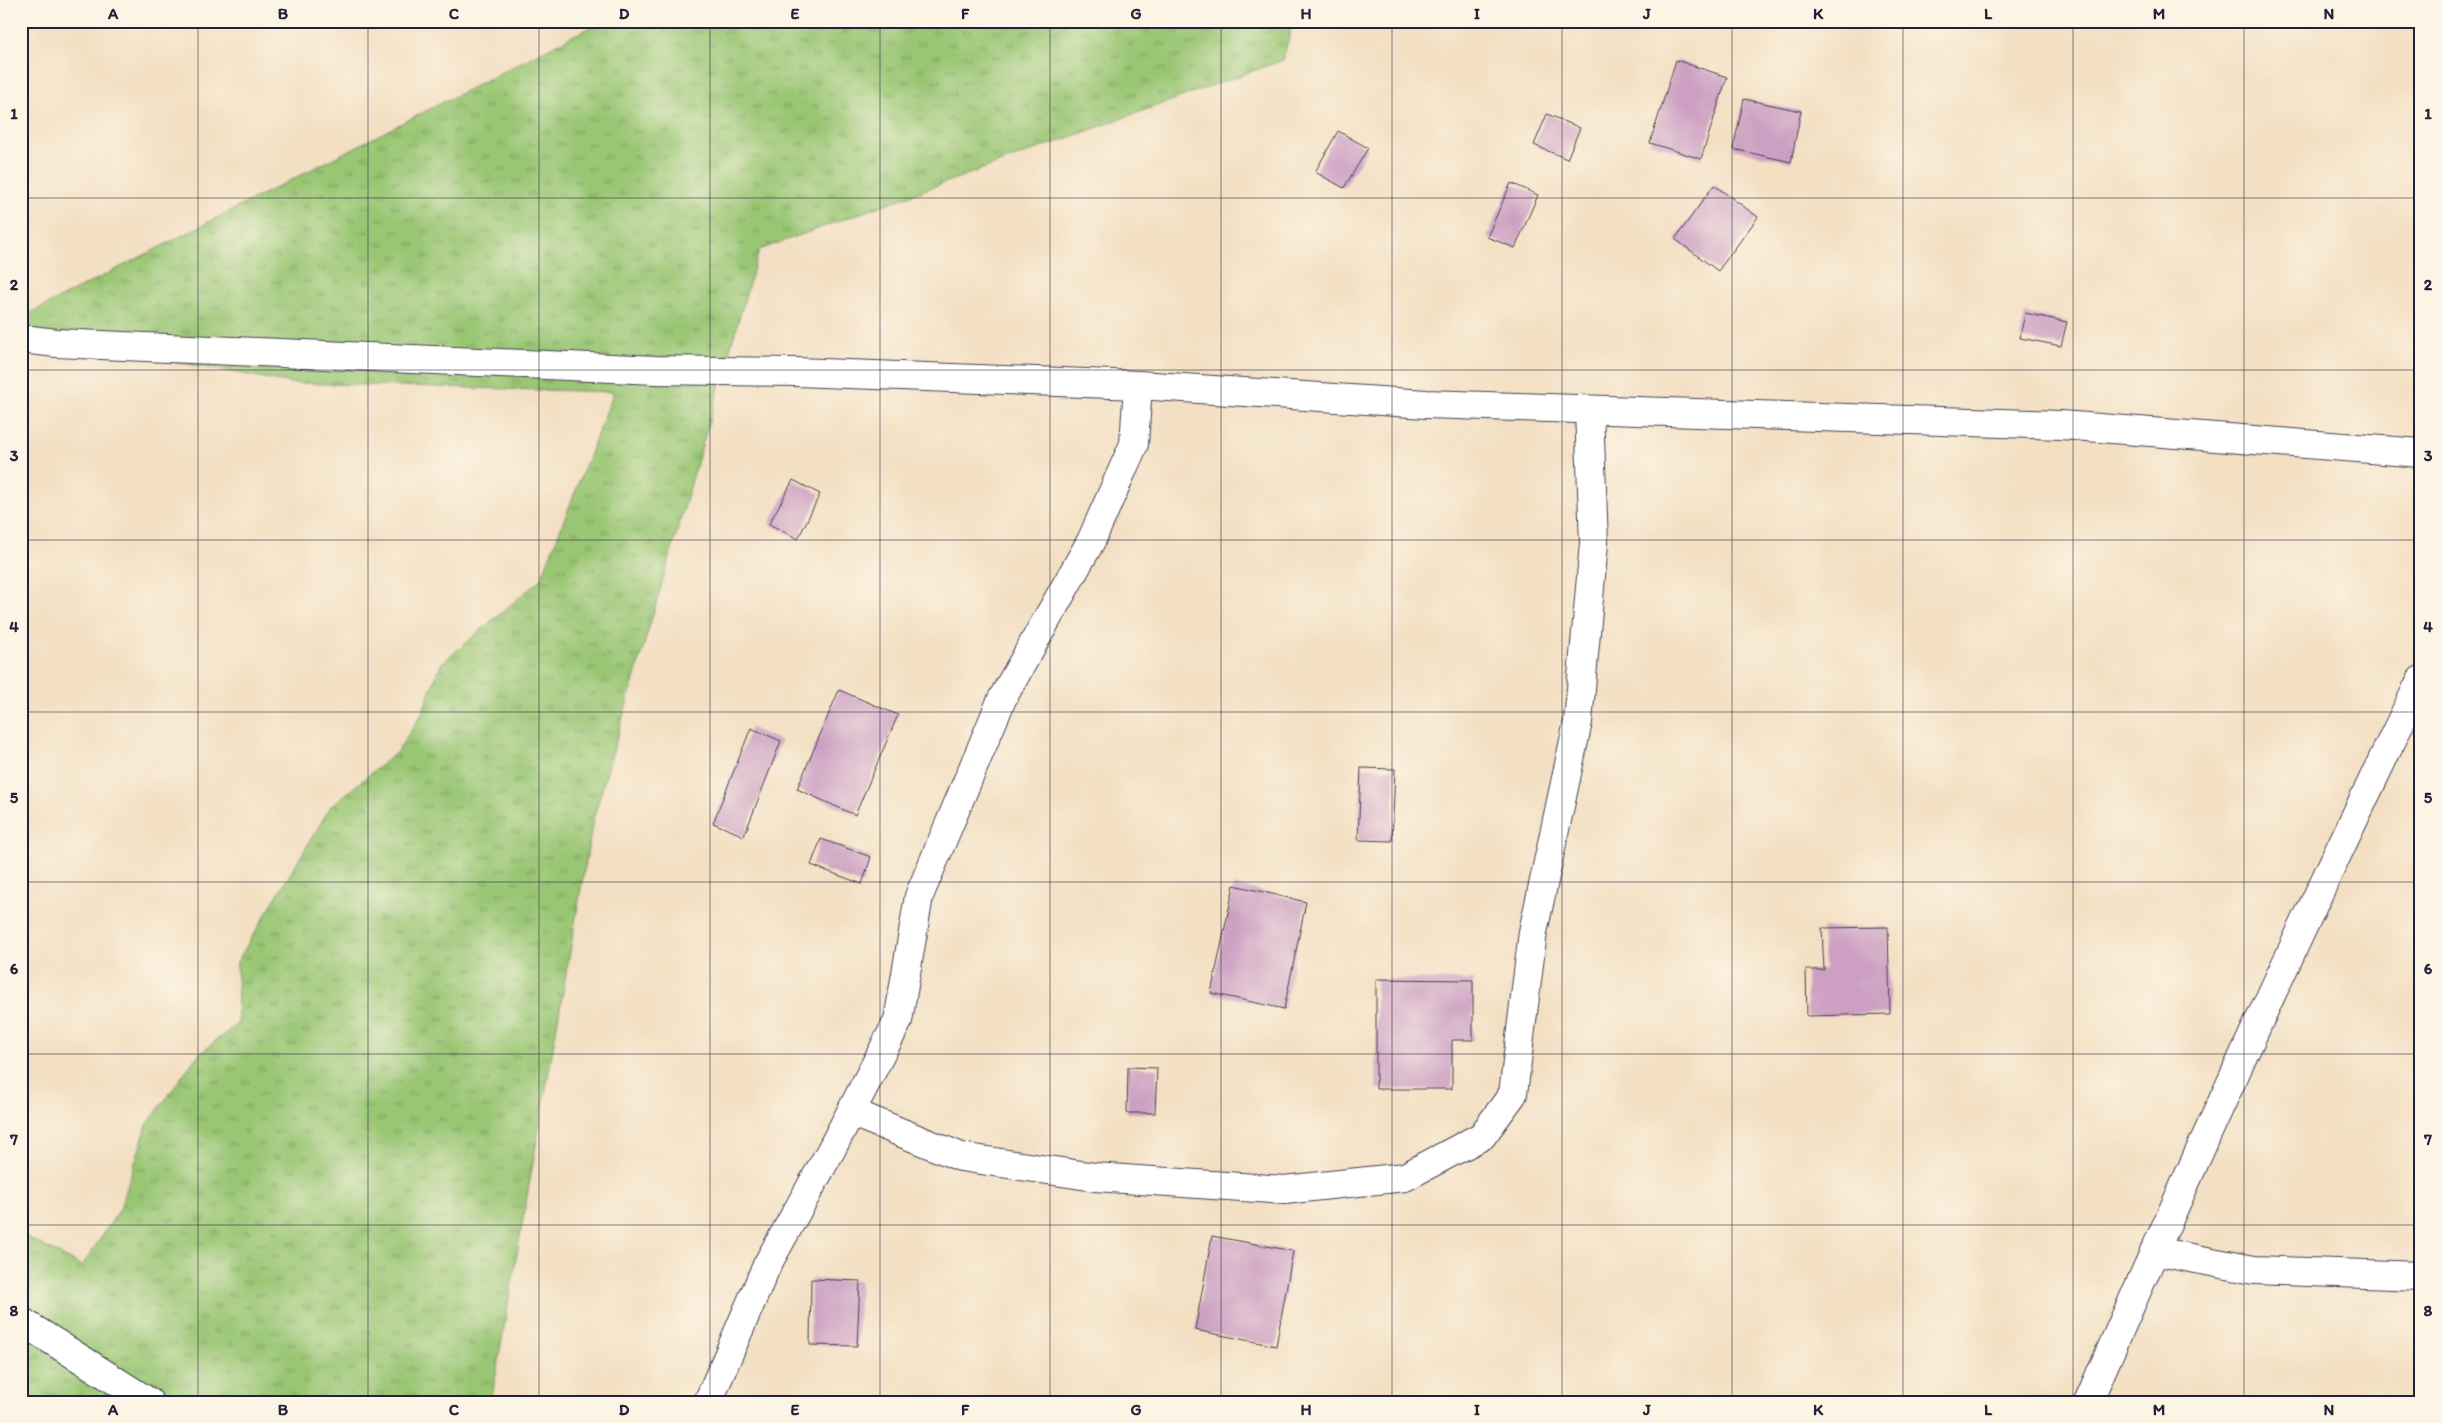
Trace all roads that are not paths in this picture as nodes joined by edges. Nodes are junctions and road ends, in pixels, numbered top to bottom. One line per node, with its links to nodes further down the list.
1 (21, 340): 2 (street)
2 (1138, 385): 3 (street); 6 (street)
3 (1589, 410): 4 (street); 6 (street)
4 (2421, 453)
5 (2421, 680): 7 (street)
6 (851, 1112): 11 (street)
7 (2154, 1251): 8 (street); 12 (street)
8 (2421, 1276)
9 (21, 1320): 10 (street)
10 (150, 1402)
11 (708, 1402)
12 (2088, 1402)

